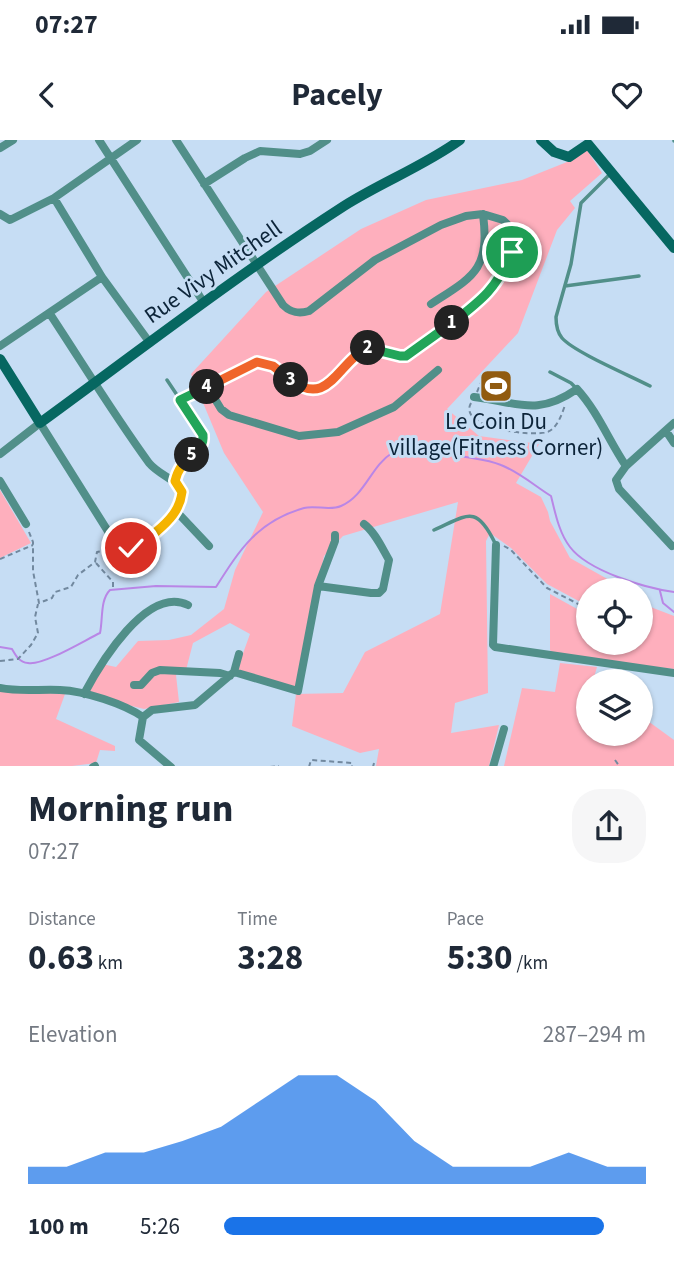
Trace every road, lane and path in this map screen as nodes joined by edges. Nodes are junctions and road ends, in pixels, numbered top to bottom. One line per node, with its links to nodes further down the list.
1 (13, 140): 9 (street)
2 (99, 140): 10 (street)
3 (136, 140): 10 (street)
4 (176, 140): 12 (street)
5 (327, 140): 12 (street)
6 (460, 140): 17 (street, Rue Vivy Mitchell)
7 (541, 140): 8 (street)
8 (590, 142): 11 (street)
9 (0, 148)
10 (110, 157): 13 (street); 21 (street)
11 (611, 173): 16 (street); 20 (lane)
12 (204, 184): 17 (street)
13 (54, 198): 14 (street); 19 (street)
14 (0, 214)
15 (483, 214): 17 (street); 22 (street); 32 (street)
16 (674, 248)
17 (257, 265): 21 (street, Rue Vivy Mitchell)
18 (639, 275): 20 (lane)
19 (102, 278): 23 (street); 24 (street)
20 (565, 286): 33 (lane)
21 (204, 303): 24 (street, Rue Vivy Mitchell)
22 (431, 304)
23 (50, 314): 25 (street); 31 (street)
24 (150, 343): 31 (street, Rue Vivy Mitchell)
25 (0, 346)
26 (0, 359): 37 (street)
27 (438, 370): 32 (street)
28 (550, 372): 34 (lane)
29 (485, 373): 35 (path)
30 (167, 380): 36 (lane)
31 (95, 383): 37 (street, Rue Vivy Mitchell); 44 (street)
32 (207, 386): 36 (street)
33 (650, 386)
34 (574, 392): 35 (street); 35 (path); 42 (street)
35 (474, 397)
36 (180, 400): 44 (lane)
37 (40, 423): 41 (street, Rue Vivy Mitchell); 50 (street)
38 (674, 423): 39 (street)
39 (666, 431): 40 (street); 42 (street)
40 (674, 443)
41 (0, 454)
42 (626, 466): 53 (street)
43 (0, 481): 46 (street)
44 (175, 481): 45 (street)
45 (176, 511): 50 (street); 54 (street)
46 (26, 524): 51 (path)
47 (364, 524): 57 (street)
48 (434, 530): 52 (lane)
49 (335, 535): 57 (street)
50 (116, 544): 56 (path)
51 (33, 545): 55 (path); 59 (path)
52 (496, 545): 60 (path); 64 (street)
53 (672, 545)
54 (209, 546)
55 (0, 559)
56 (95, 562): 58 (path); 59 (path)
57 (318, 586): 65 (street)
58 (113, 590)
59 (39, 603): 63 (path)
60 (576, 603)
61 (188, 605): 68 (street)
62 (239, 654): 65 (street)
63 (0, 662)
64 (674, 673)
65 (232, 674): 66 (street); 69 (street)
66 (134, 685)
67 (0, 688): 68 (street)
68 (84, 694): 69 (street)
69 (143, 718): 72 (street)
70 (503, 729): 77 (street)
71 (615, 760): 78 (path)
72 (170, 766)
73 (270, 766): 74 (path)
74 (279, 766)
75 (309, 766): 76 (path)
76 (352, 766)
77 (493, 766)
78 (620, 766)

